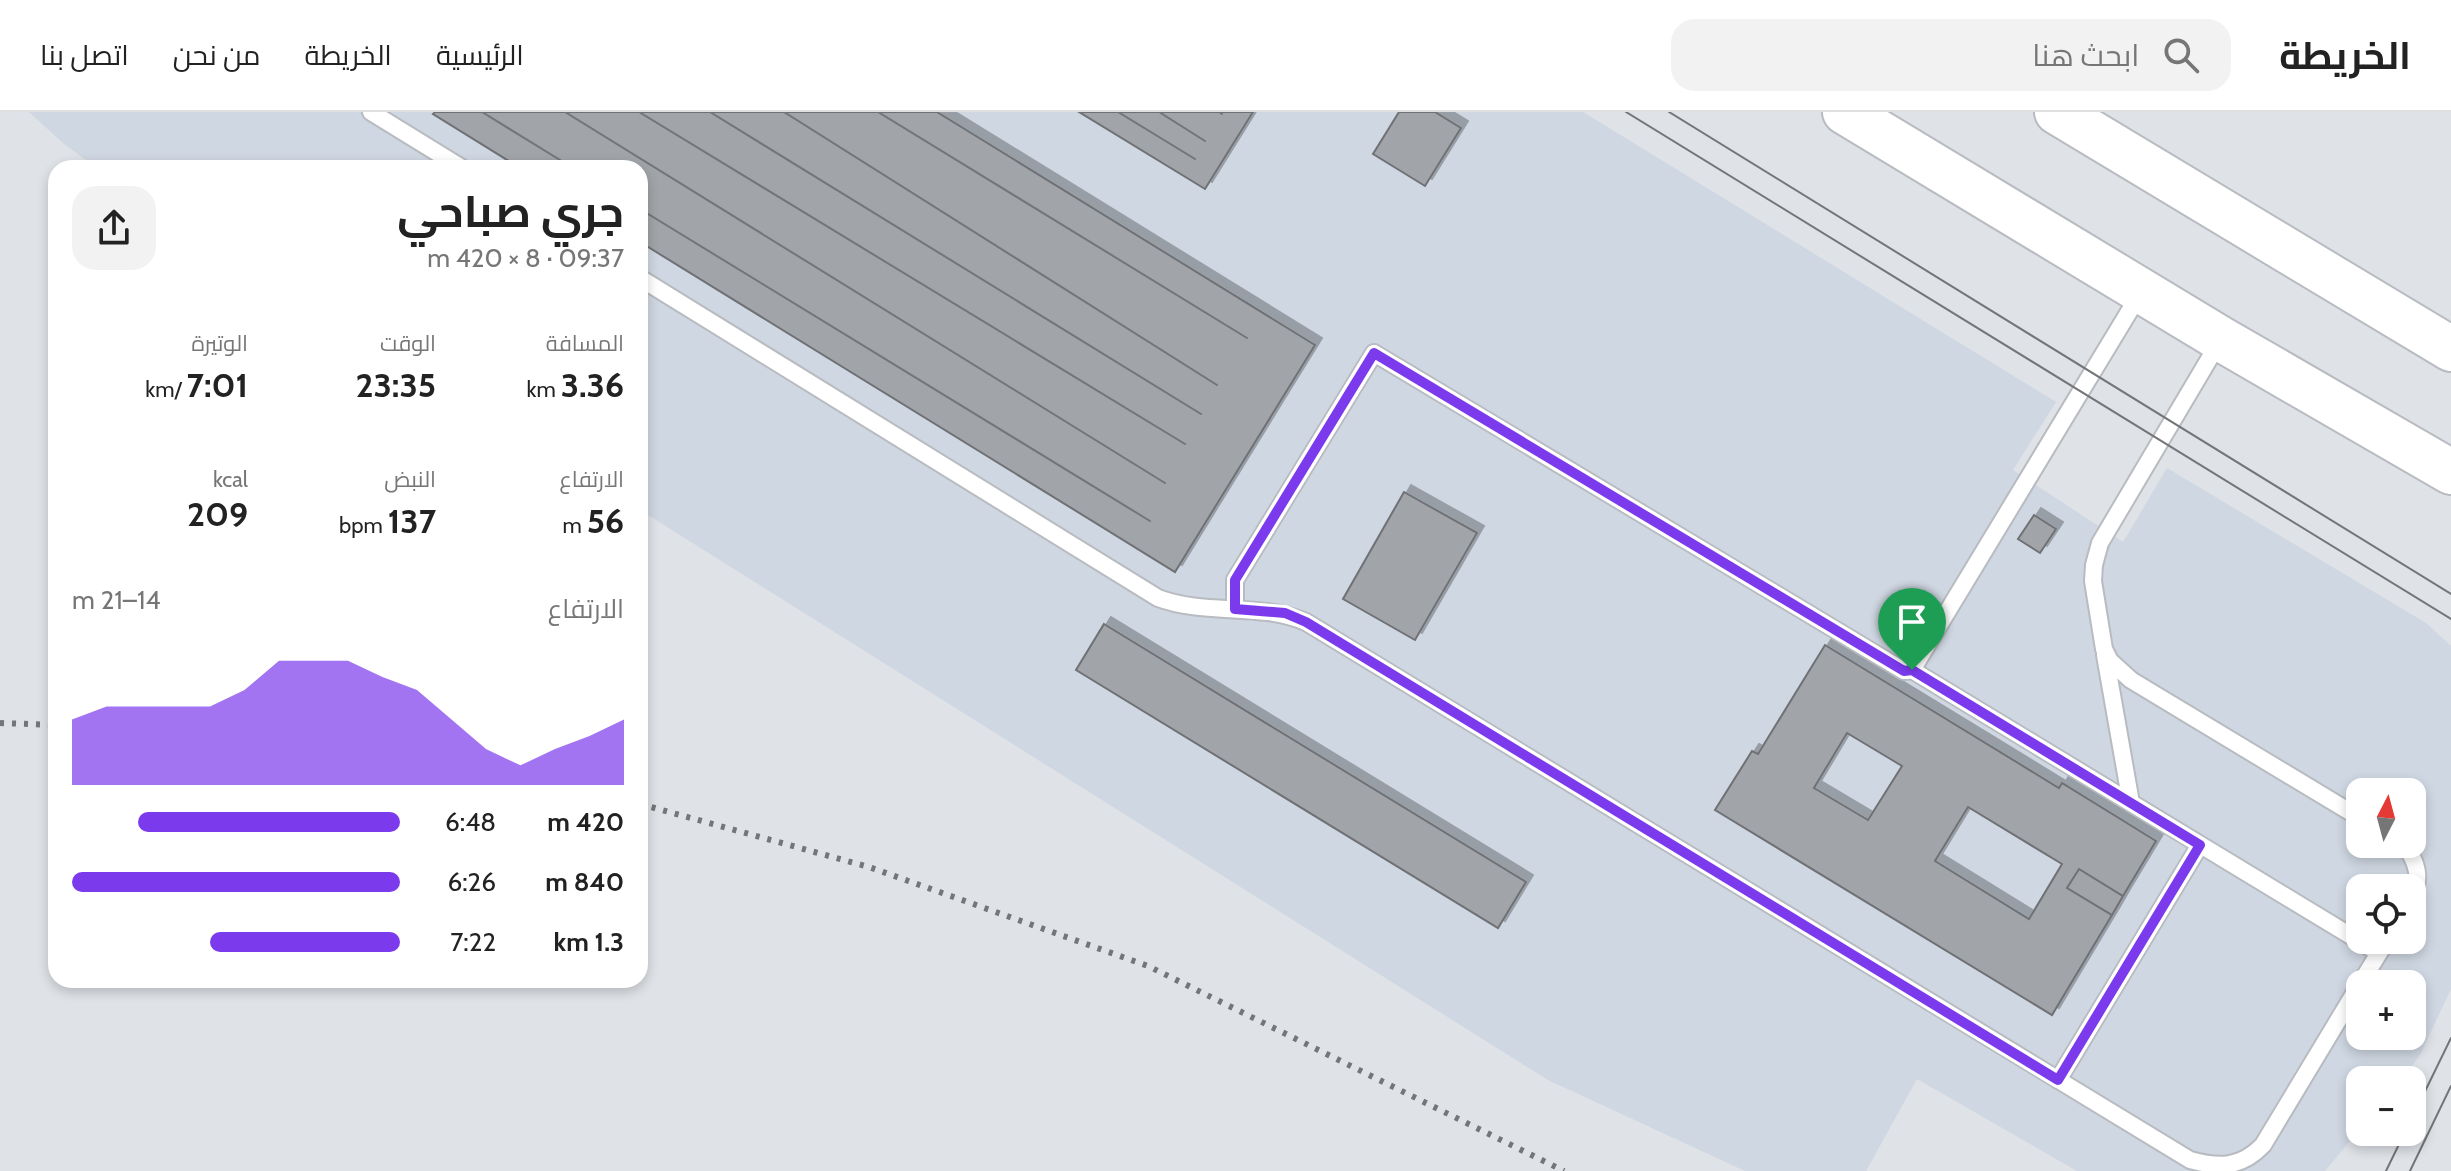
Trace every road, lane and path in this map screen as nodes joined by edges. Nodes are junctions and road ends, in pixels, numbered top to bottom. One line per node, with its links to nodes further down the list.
1 (371, 112): 4 (lane)
2 (1845, 112): 6 (highway)
3 (2057, 112): 8 (highway)
4 (449, 160)
5 (648, 283): 10 (lane)
6 (2142, 291): 7 (highway); 12 (lane)
7 (2221, 339): 9 (highway); 11 (lane)
8 (2451, 349)
9 (2451, 472)
10 (1235, 609): 12 (lane); 18 (lane)
11 (2104, 649): 13 (lane); 14 (lane)
12 (1912, 670): 13 (lane)
13 (2131, 803): 15 (lane)
14 (2346, 810)
15 (2200, 845): 16 (lane); 18 (lane)
16 (2346, 926)
17 (2346, 1007): 18 (lane)
18 (2058, 1080)

